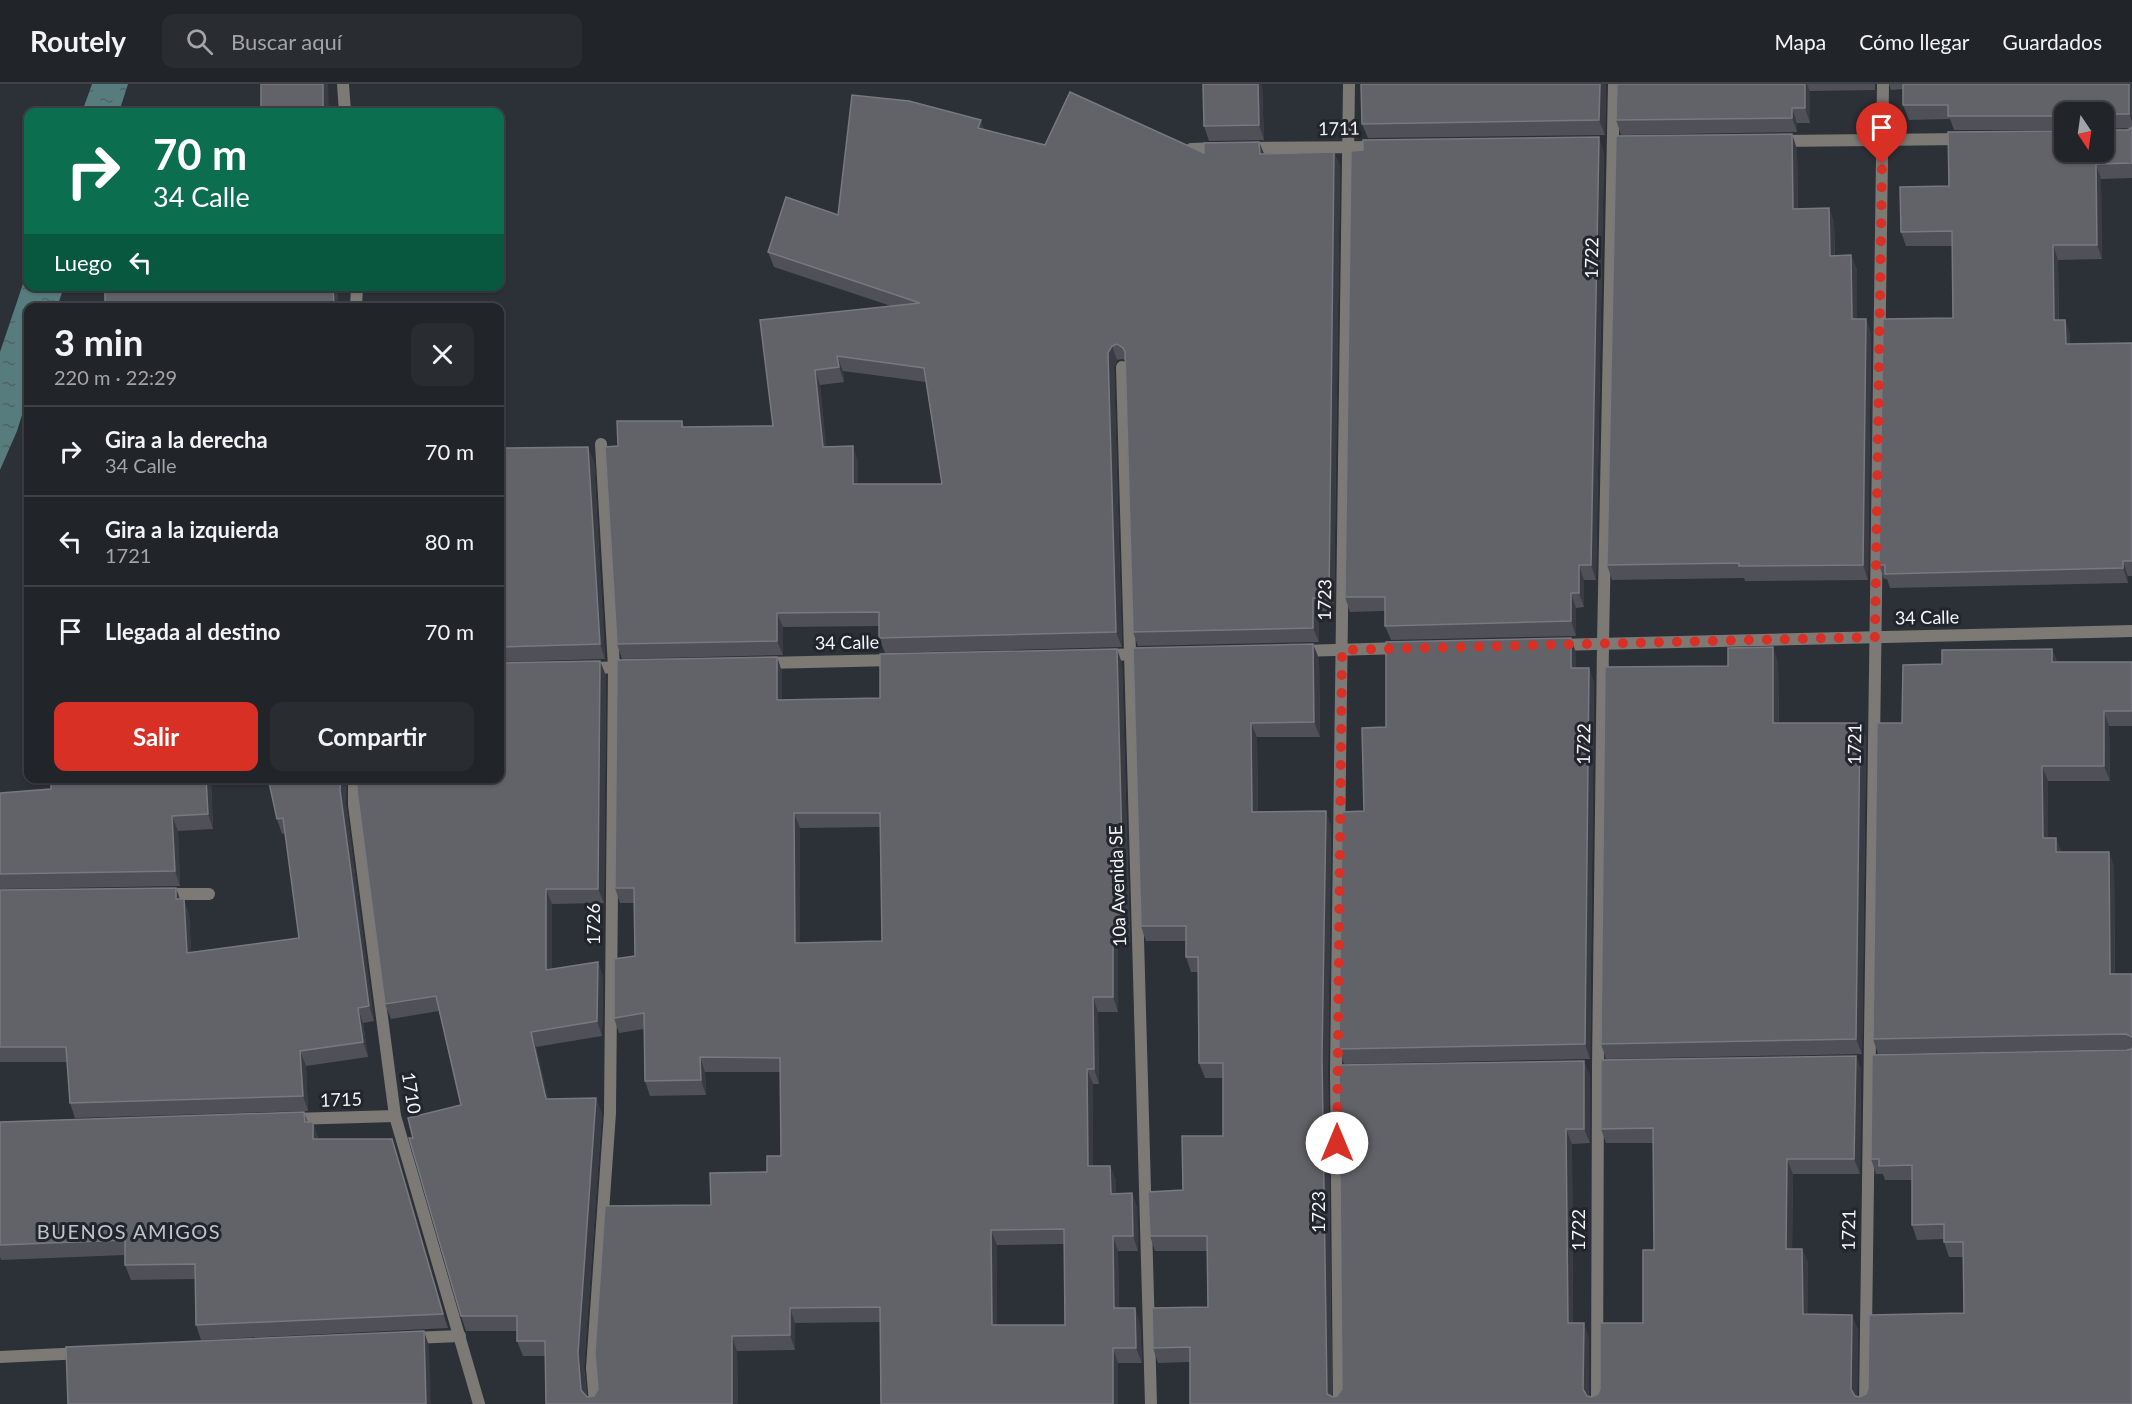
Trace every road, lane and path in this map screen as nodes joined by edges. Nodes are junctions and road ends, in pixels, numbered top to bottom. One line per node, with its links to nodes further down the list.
1 (343, 84): 5 (street)
2 (1349, 84): 9 (street, 1723)
3 (1614, 84): 16 (street, 1722)
4 (1883, 84): 7 (street, 1721)
5 (345, 108)
6 (1973, 139): 7 (street)
7 (1882, 140): 8 (street); 15 (street, 1721)
8 (1765, 141)
9 (1348, 147): 10 (street, 1711); 11 (street, 1711); 19 (street, 1723)
10 (1394, 147)
11 (1191, 149)
12 (1122, 367): 22 (street, 10a Avenida SE)
13 (601, 444): 27 (street, 1726)
14 (2132, 631): 15 (street, 34 Calle)
15 (1875, 637): 16 (street, 34 Calle); 43 (street, 1721)
16 (1603, 644): 17 (street, 34 Calle); 42 (street, 1722)
17 (1544, 645)
18 (1414, 648): 19 (street)
19 (1342, 650): 20 (street); 41 (street, 1723)
20 (1283, 651)
21 (1164, 654): 22 (street)
22 (1129, 655): 23 (street); 40 (street, 10a Avenida SE)
23 (1094, 656)
24 (907, 660): 25 (street, 34 Calle)
25 (755, 664)
26 (649, 666): 27 (street)
27 (614, 667): 28 (street); 39 (street, 1726)
28 (579, 668)
29 (354, 783): 32 (street, 1710)
30 (209, 894): 31 (street)
31 (151, 895)
32 (395, 1116): 33 (street, 1715); 34 (street, 1710)
33 (275, 1120)
34 (460, 1336): 35 (street); 38 (street, 1710)
35 (401, 1339)
36 (94, 1353): 37 (street)
37 (0, 1357)
38 (479, 1404)
39 (595, 1404)
40 (1151, 1404)
41 (1339, 1404)
42 (1597, 1404)
43 (1865, 1404)

